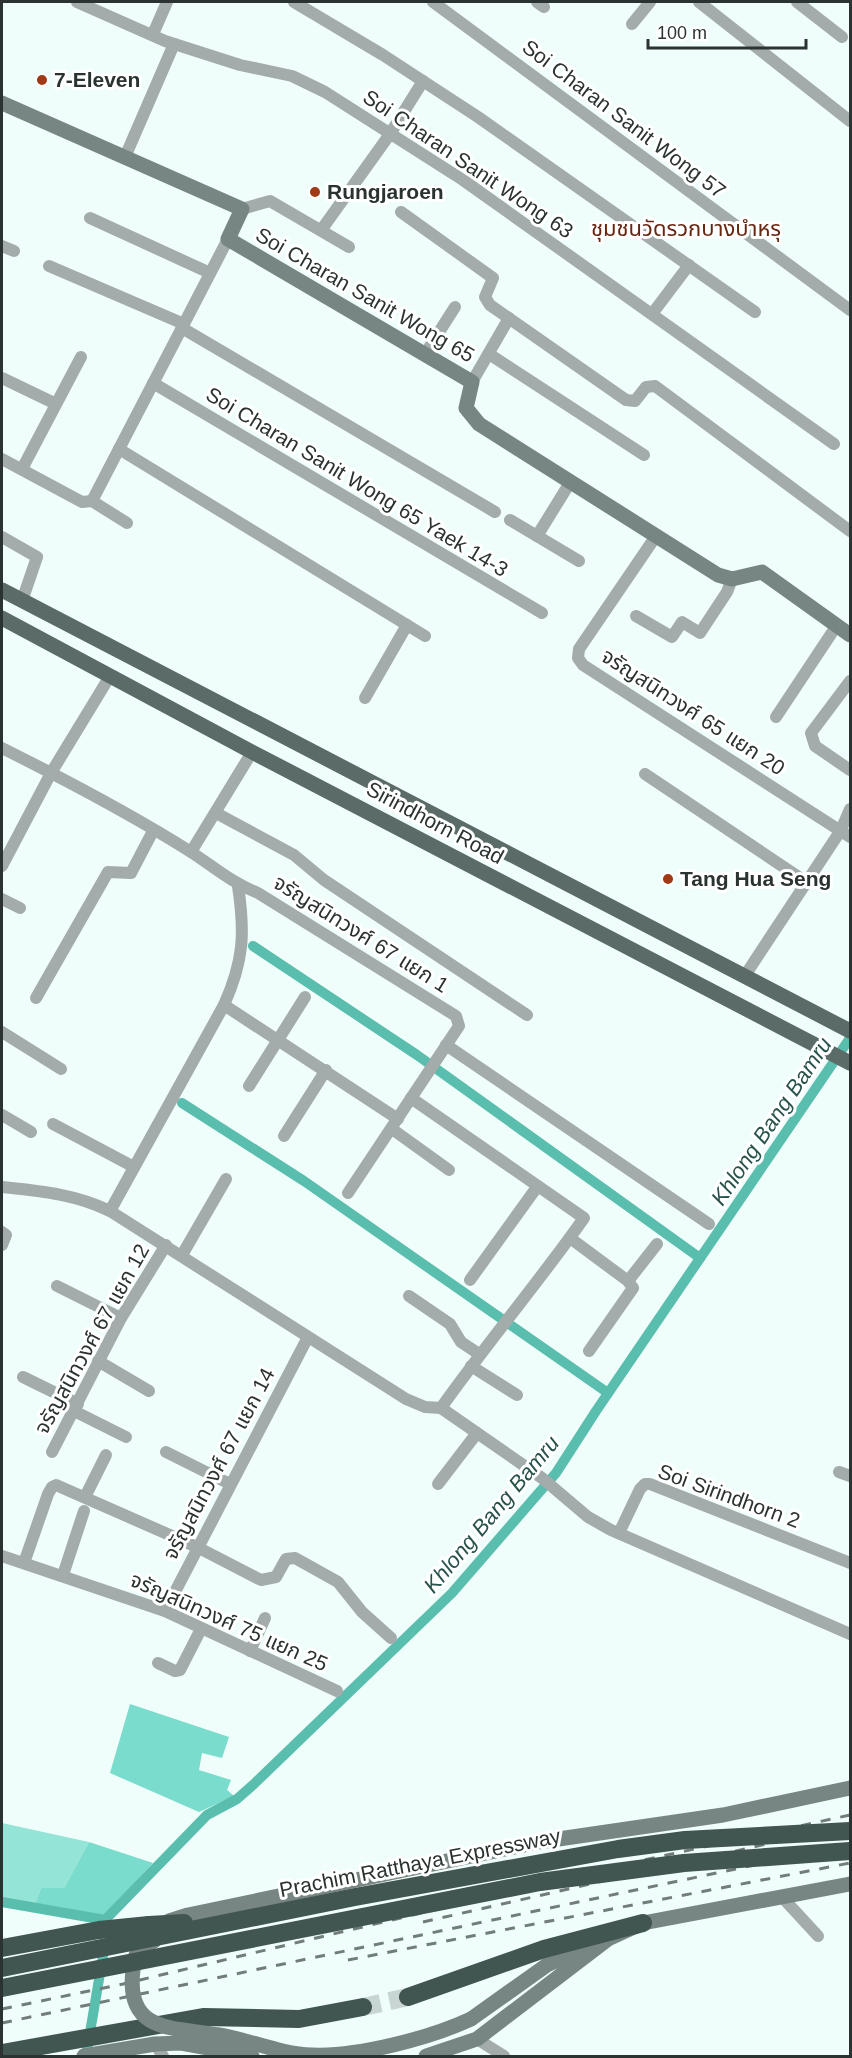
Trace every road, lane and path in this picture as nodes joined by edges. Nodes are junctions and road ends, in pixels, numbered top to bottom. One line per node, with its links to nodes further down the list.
1 (77, 2): 9 (street, Soi Charan Sanit Wong 63)
2 (167, 2): 9 (street)
3 (294, 2): 12 (street)
4 (433, 2): 29 (street, Soi Charan Sanit Wong 57)
5 (650, 2): 8 (street)
6 (797, 2): 10 (street)
7 (707, 4): 14 (street)
8 (632, 24)
9 (153, 34): 11 (street, Soi Charan Sanit Wong 63)
10 (842, 37)
11 (174, 44): 15 (street, Soi Charan Sanit Wong 63); 16 (street)
12 (423, 81): 15 (street); 25 (street)
13 (2, 103): 16 (main road, Soi Charan Sanit Wong 65)
14 (850, 121)
15 (390, 134): 20 (street); 31 (street, Soi Charan Sanit Wong 63)
16 (125, 157): 17 (main road, Soi Charan Sanit Wong 65)
17 (242, 209): 20 (street); 21 (main road, Soi Charan Sanit Wong 65)
18 (401, 212): 32 (street)
19 (90, 218): 27 (street)
20 (322, 229): 23 (street)
21 (228, 239): 27 (street); 34 (main road, Soi Charan Sanit Wong 65)
22 (2, 246): 24 (street)
23 (349, 247)
24 (14, 251)
25 (688, 265): 30 (street); 31 (street)
26 (50, 266): 33 (street)
27 (210, 273): 33 (street)
28 (455, 307): 34 (street)
29 (850, 310)
30 (755, 312)
31 (652, 314): 41 (street, Soi Charan Sanit Wong 63)
32 (509, 318): 35 (street); 51 (street)
33 (183, 326): 39 (street); 48 (street)
34 (425, 354): 38 (main road, Soi Charan Sanit Wong 65)
35 (489, 354): 38 (street); 43 (street)
36 (81, 357): 40 (street)
37 (2, 378): 40 (street)
38 (472, 382): 46 (main road, Soi Charan Sanit Wong 65)
39 (153, 383): 42 (street); 59 (street, Soi Charan Sanit Wong 65 Yaek 14-3)
40 (54, 403): 45 (street)
41 (834, 444)
42 (119, 449): 47 (street); 62 (street)
43 (644, 455)
44 (2, 459): 45 (street)
45 (22, 469): 47 (street)
46 (571, 481): 52 (street); 53 (main road, Soi Charan Sanit Wong 65)
47 (92, 501): 50 (street)
48 (495, 512)
49 (510, 520): 52 (street)
50 (127, 523)
51 (850, 531)
52 (537, 536): 55 (street)
53 (656, 536): 56 (main road, Soi Charan Sanit Wong 65); 82 (street, จรัญสนิทวงศ์ 65 แยก 20)
54 (2, 537): 58 (street)
55 (579, 561)
56 (732, 579): 60 (street); 63 (main road)
57 (2, 590): 58 (main road, Sirindhorn Road)
58 (22, 601): 75 (main road, Sirindhorn Road)
59 (542, 613)
60 (636, 616)
61 (2, 618): 66 (main road, Sirindhorn Road)
62 (407, 625): 65 (street); 68 (street)
63 (837, 625): 64 (main road); 69 (street)
64 (850, 635)
65 (425, 636)
66 (110, 676): 71 (main road, Sirindhorn Road); 73 (street)
67 (850, 681): 72 (street)
68 (365, 698)
69 (776, 717)
70 (2, 748): 73 (street, จรัญสนิทวงศ์ 67 แยก 1)
71 (252, 752): 77 (main road, Sirindhorn Road); 80 (street)
72 (850, 770)
73 (51, 773): 81 (street, จรัญสนิทวงศ์ 67 แยก 1); 84 (street)
74 (645, 774): 85 (street)
75 (362, 778): 76 (main road, Sirindhorn Road); 77 (main road)
76 (381, 788): 79 (main road); 89 (main road, Sirindhorn Road)
77 (348, 801): 79 (main road, Sirindhorn Road)
78 (850, 809): 82 (street)
79 (366, 811): 98 (main road, Sirindhorn Road)
80 (216, 813): 83 (street); 93 (street)
81 (153, 831): 83 (street, จรัญสนิทวงศ์ 67 แยก 1); 91 (street)
82 (846, 833): 85 (street)
83 (191, 852): 86 (street, จรัญสนิทวงศ์ 67 แยก 1)
84 (2, 866)
85 (806, 882): 89 (street)
86 (238, 886): 92 (street); 97 (street, จรัญสนิทวงศ์ 67 แยก 1)
87 (2, 899): 88 (street)
88 (20, 908)
89 (744, 977): 94 (main road, Sirindhorn Road)
90 (305, 997): 96 (street)
91 (36, 998)
92 (224, 1005): 96 (street); 108 (street)
93 (527, 1015)
94 (850, 1031)
95 (2, 1032): 99 (street)
96 (279, 1039): 100 (street); 101 (street)
97 (446, 1045): 102 (street); 115 (street)
98 (850, 1063)
99 (62, 1069)
100 (326, 1070): 105 (street); 107 (street)
101 (249, 1086)
102 (411, 1098): 105 (street); 112 (street)
103 (2, 1115): 106 (street)
104 (53, 1124): 108 (street)
105 (395, 1124): 109 (street); 113 (street)
106 (30, 1132)
107 (284, 1137)
108 (134, 1167): 114 (street)
109 (450, 1170)
110 (226, 1179): 121 (street)
111 (2, 1187): 114 (street)
112 (537, 1187): 117 (street); 122 (street)
113 (348, 1193)
114 (110, 1211): 120 (street)
115 (709, 1224)
116 (2, 1232): 119 (street)
117 (570, 1238): 123 (street); 129 (street)
118 (657, 1244): 123 (street)
119 (2, 1245)
120 (166, 1245): 121 (street); 126 (street, จรัญสนิทวงศ์ 67 แยก 12)
121 (182, 1255): 127 (street)
122 (470, 1280)
123 (628, 1281): 128 (street)
124 (57, 1286): 126 (street)
125 (409, 1296): 129 (street)
126 (121, 1318): 130 (street, จรัญสนิทวงศ์ 67 แยก 12)
127 (308, 1337): 136 (street); 142 (street, จรัญสนิทวงศ์ 67 แยก 14)
128 (589, 1351)
129 (479, 1354): 131 (street)
130 (98, 1361): 133 (street); 135 (street, จรัญสนิทวงศ์ 67 แยก 12)
131 (471, 1366): 134 (street); 136 (street)
132 (23, 1377): 135 (street)
133 (149, 1391)
134 (517, 1395)
135 (76, 1407): 138 (street); 139 (street, จรัญสนิทวงศ์ 67 แยก 12)
136 (441, 1408): 137 (street)
137 (477, 1433): 143 (street); 146 (street)
138 (126, 1437)
139 (52, 1452)
140 (166, 1452): 142 (street)
141 (106, 1455): 144 (street)
142 (230, 1484): 147 (street, จรัญสนิทวงศ์ 67 แยก 14)
143 (438, 1484)
144 (85, 1497): 147 (street); 149 (street)
145 (84, 1511): 151 (street)
146 (619, 1533): 150 (street, Soi Sirindhorn 2); 155 (street)
147 (197, 1547): 152 (street, จรัญสนิทวงศ์ 67 แยก 14); 156 (street)
148 (2, 1556): 149 (street, จรัญสนิทวงศ์ 75 แยก 25)
149 (24, 1563): 151 (street, จรัญสนิทวงศ์ 75 แยก 25)
150 (850, 1563)
151 (63, 1575): 152 (street, จรัญสนิทวงศ์ 75 แยก 25)
152 (165, 1611): 154 (street, จรัญสนิทวงศ์ 75 แยก 25)
153 (265, 1618): 157 (street)
154 (201, 1629): 157 (street, จรัญสนิทวงศ์ 75 แยก 25); 158 (street)
155 (850, 1634)
156 (391, 1638)
157 (250, 1652): 159 (street, จรัญสนิทวงศ์ 75 แยก 25)
158 (159, 1663)
159 (337, 1691)
160 (850, 1788): 161 (main road)
161 (660, 1825): 166 (main road); 171 (main road)
162 (850, 1831): 171 (highway, Prachim Ratthaya Expressway, bridge)
163 (850, 1851): 172 (highway, Prachim Ratthaya Expressway, bridge)
164 (850, 1884): 165 (main road)
165 (782, 1897): 167 (main road); 168 (street)
166 (207, 1922): 169 (main road, bridge); 170 (highway, bridge)
167 (643, 1923): 169 (main road); 173 (highway)
168 (818, 1936)
169 (608, 1939): 175 (main road)
170 (2, 1948)
171 (2, 1969)
172 (2, 1988)
173 (408, 1997)
174 (363, 2007): 177 (highway)
175 (477, 2039): 180 (main road); 181 (street)
176 (159, 2050): 178 (main road); 179 (main road)
177 (2, 2053)
178 (84, 2056)
179 (252, 2056)
180 (426, 2056)
181 (504, 2056)

